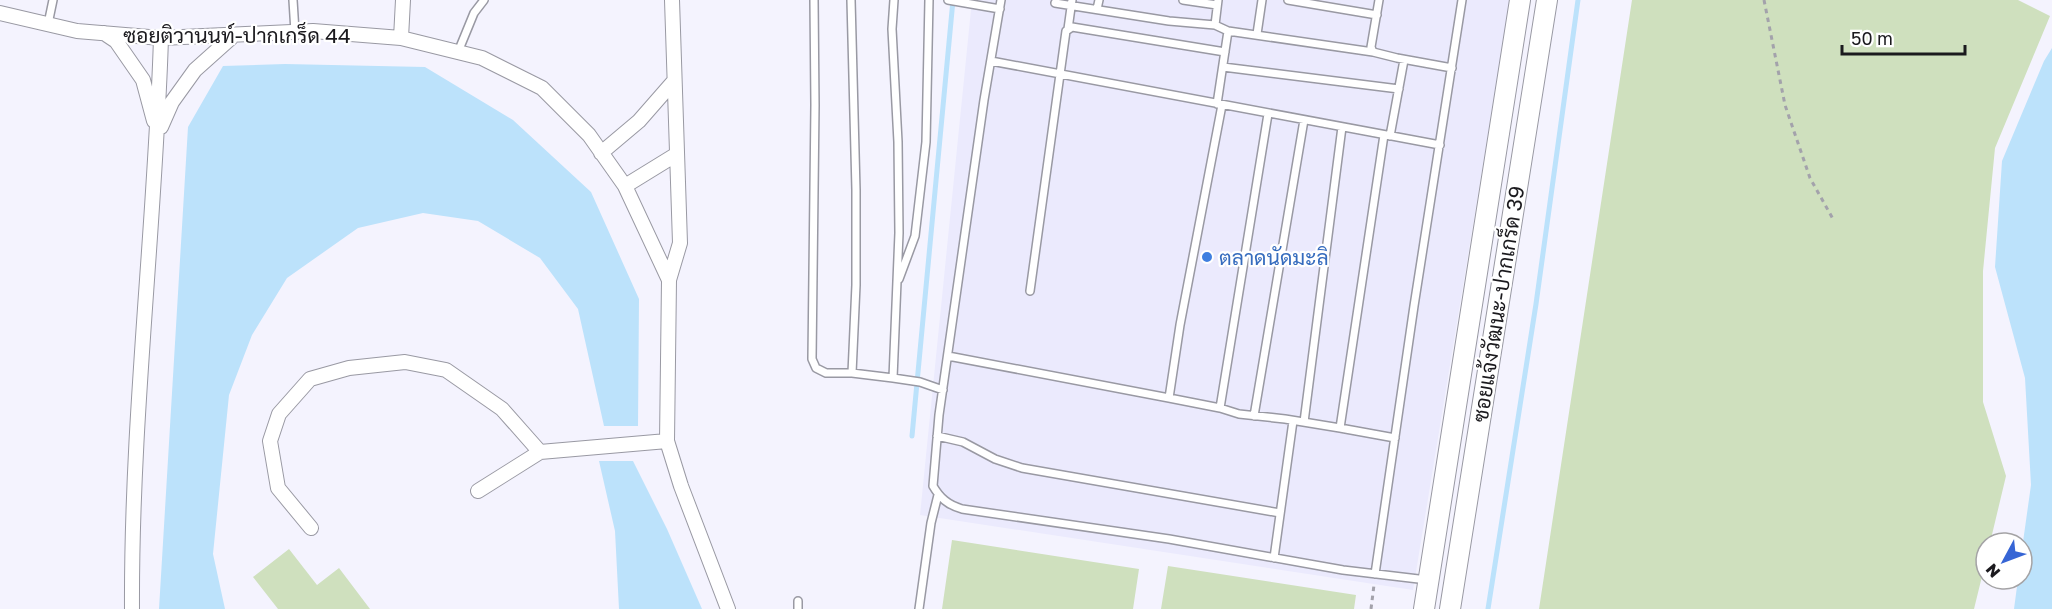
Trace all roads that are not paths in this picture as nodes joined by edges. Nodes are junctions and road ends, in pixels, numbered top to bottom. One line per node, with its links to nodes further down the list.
1 (53, 0): 27 (lane)
2 (293, 0): 31 (lane)
3 (403, 0): 35 (street)
4 (484, 0): 37 (lane)
5 (672, 0): 45 (street)
6 (814, 0): 61 (lane)
7 (851, 0): 61 (lane)
8 (894, 0): 58 (lane)
9 (928, 0): 58 (lane)
10 (948, 0): 23 (lane)
11 (1001, 0): 23 (lane)
12 (1099, 0): 24 (lane)
13 (1184, 0): 22 (lane)
14 (1262, 0): 33 (lane)
15 (1288, 0): 26 (lane)
16 (1379, 0): 26 (lane)
17 (1462, 0): 43 (lane)
18 (1520, 0): 80 (main road, ซอยแจ้งวัฒนะ-ปากเกร็ด 39)
19 (1547, 0): 85 (main road, ซอยแจ้งวัฒนะ-ปากเกร็ด 39)
20 (1055, 3): 21 (lane)
21 (1072, 3): 24 (lane); 29 (lane)
22 (1218, 3): 28 (lane)
23 (999, 9): 41 (lane)
24 (1097, 9): 28 (lane)
25 (0, 13): 27 (street, ซอยติวานนท์-ปากเกร็ด 44)
26 (1377, 15): 39 (lane)
27 (48, 24): 32 (street, ซอยติวานนท์-ปากเกร็ด 44)
28 (1215, 25): 30 (lane)
29 (1068, 29): 38 (lane); 44 (lane)
30 (1228, 30): 33 (lane); 38 (lane)
31 (295, 32): 34 (street, ซอยติวานนท์-ปากเกร็ด 44); 35 (street, ซอยติวานนท์-ปากเกร็ด 44)
32 (104, 33): 36 (street, ซอยติวานนท์-ปากเกร็ด 44); 51 (street)
33 (1257, 34): 39 (lane)
34 (233, 36): 36 (street, ซอยติวานนท์-ปากเกร็ด 44); 51 (street)
35 (401, 38): 37 (street, ซอยติวานนท์-ปากเกร็ด 44)
36 (161, 39): 51 (street)
37 (458, 52): 54 (street, ซอยติวานนท์-ปากเกร็ด 44)
38 (1225, 52): 42 (lane)
39 (1373, 52): 40 (lane)
40 (1404, 60): 43 (lane); 46 (lane)
41 (991, 61): 44 (lane); 60 (lane)
42 (1223, 67): 46 (lane); 47 (lane)
43 (1452, 68): 53 (lane)
44 (1060, 74): 47 (lane); 59 (lane)
45 (674, 81): 54 (street); 55 (street)
46 (1399, 89): 52 (lane)
47 (1220, 104): 48 (lane); 64 (lane)
48 (1268, 114): 49 (lane); 65 (lane)
49 (1304, 120): 50 (lane); 66 (lane)
50 (1342, 127): 52 (lane); 68 (lane)
51 (158, 135): 81 (street)
52 (1387, 135): 53 (lane); 69 (lane)
53 (1440, 145): 71 (lane)
54 (602, 153): 56 (street, ซอยติวานนท์-ปากเกร็ด 44)
55 (677, 154): 56 (street); 57 (street)
56 (625, 186): 57 (street, ซอยติวานนท์-ปากเกร็ด 44)
57 (669, 280): 72 (street, ซอยติวานนท์-ปากเกร็ด 44)
58 (897, 284): 62 (lane)
59 (1030, 291)
60 (948, 356): 63 (lane); 64 (lane)
61 (852, 373): 62 (lane)
62 (893, 378): 63 (lane)
63 (943, 390): 70 (lane)
64 (1169, 398): 65 (lane)
65 (1220, 408): 66 (lane)
66 (1254, 416): 67 (lane)
67 (1293, 421): 68 (lane); 76 (lane)
68 (1304, 422): 69 (lane)
69 (1340, 428): 71 (lane)
70 (937, 436): 75 (lane); 76 (lane)
71 (1395, 438): 79 (lane)
72 (668, 441): 73 (street); 82 (street, ซอยติวานนท์-ปากเกร็ด 44)
73 (540, 452): 74 (street); 77 (street)
74 (478, 491)
75 (938, 495): 78 (lane); 83 (lane)
76 (1280, 513): 78 (lane)
77 (311, 528)
78 (1274, 558): 79 (lane)
79 (1376, 574): 80 (lane)
80 (1428, 580): 84 (main road, ซอยแจ้งวัฒนะ-ปากเกร็ด 39)
81 (132, 609)
82 (728, 609)
83 (919, 609)
84 (1424, 609)
85 (1450, 609)

